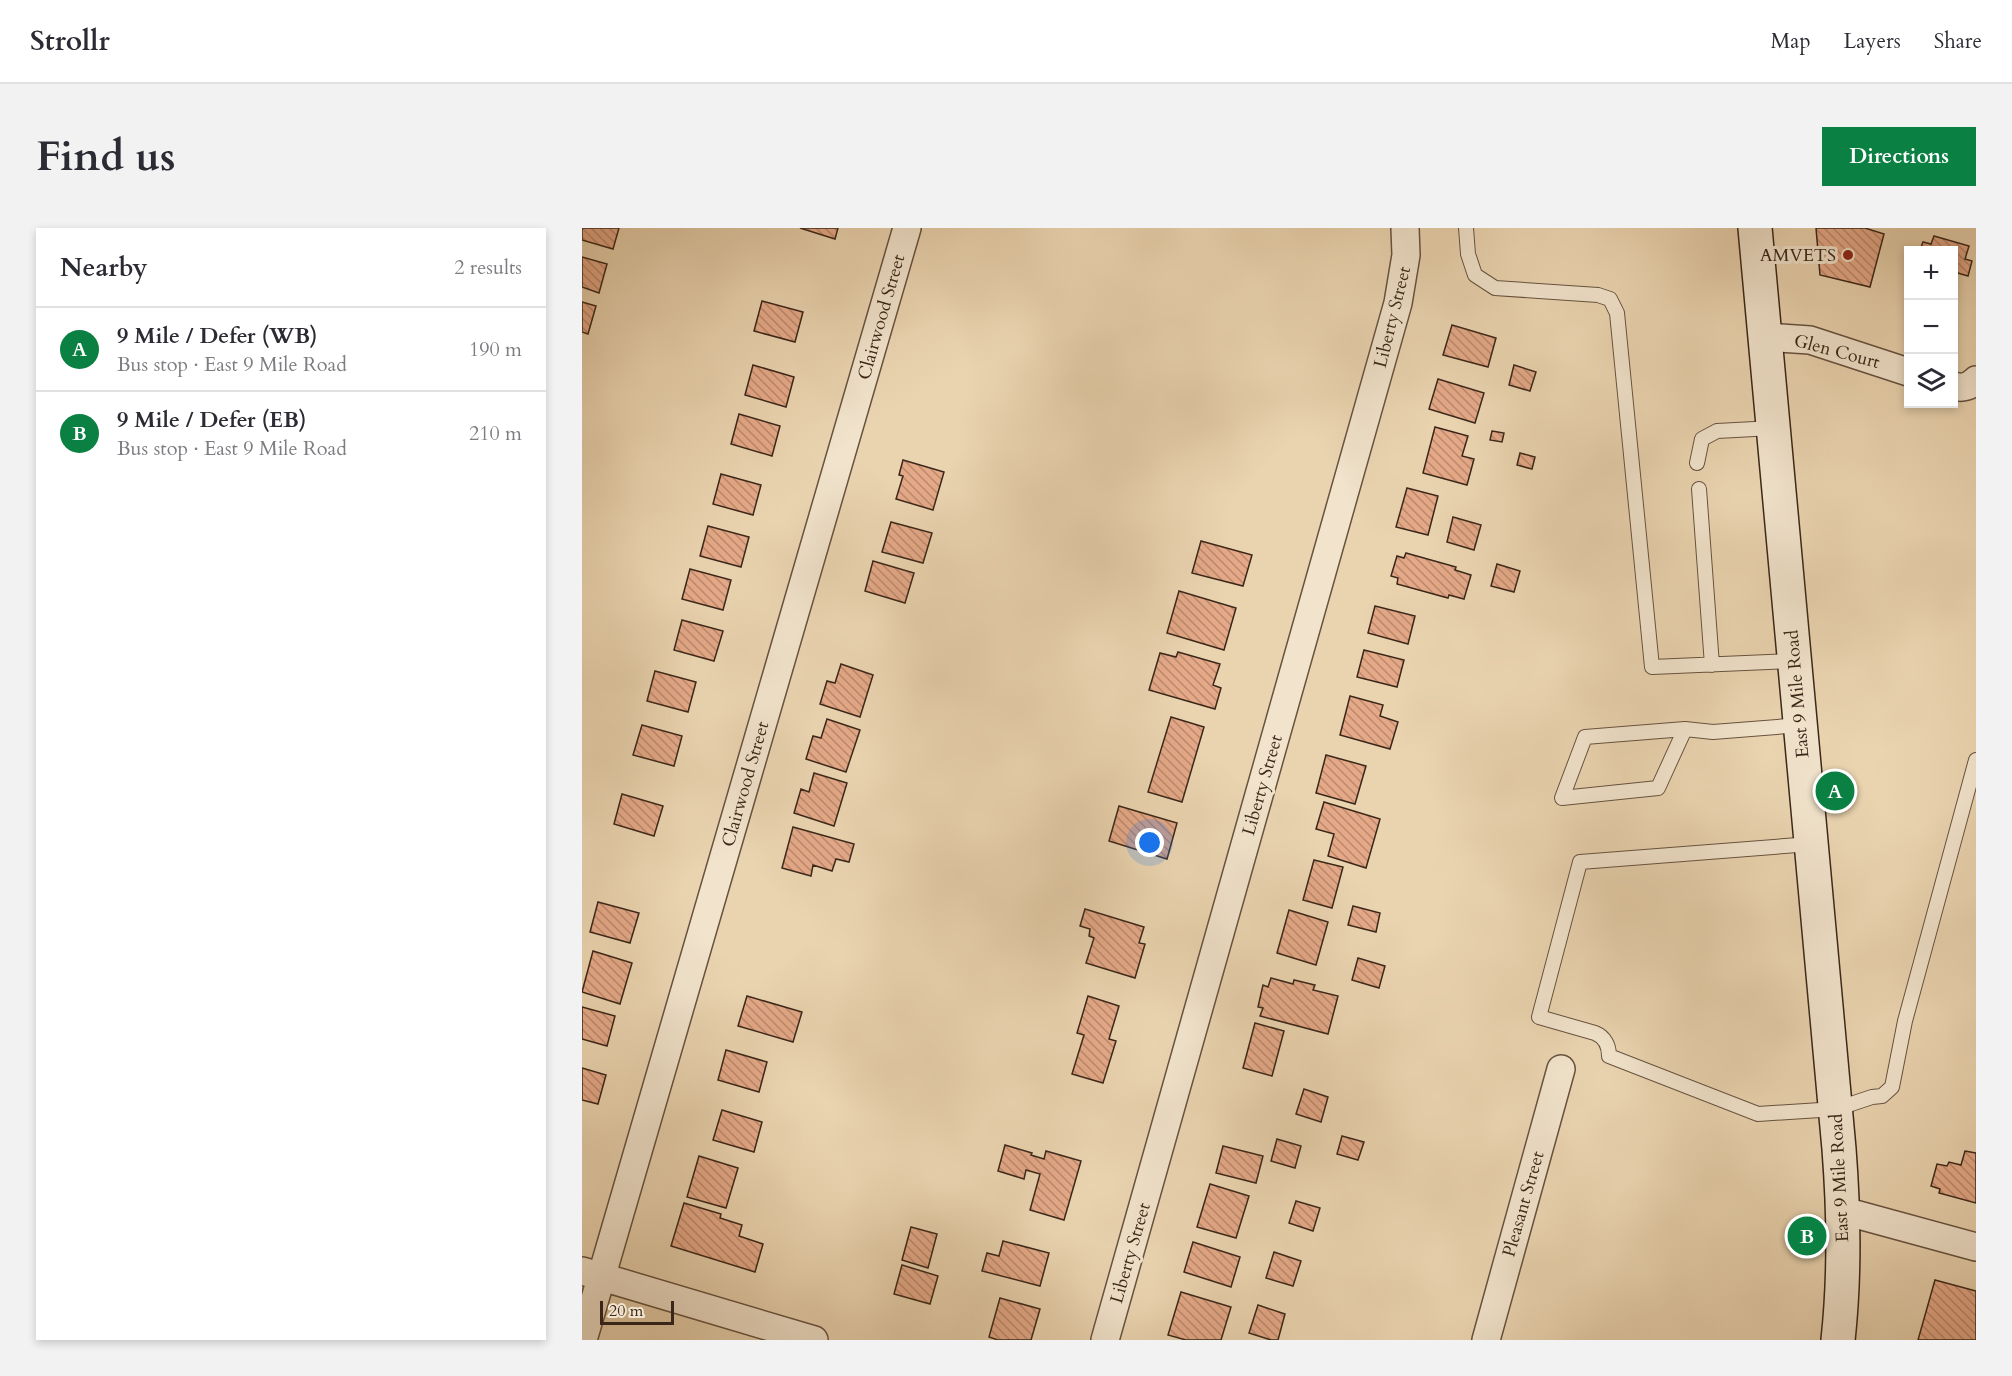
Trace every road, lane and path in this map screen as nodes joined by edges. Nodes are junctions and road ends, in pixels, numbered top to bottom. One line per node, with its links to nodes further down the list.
1 (907, 228): 20 (street, Clairwood Street)
2 (1405, 228): 23 (street, Liberty Street)
3 (1466, 228): 11 (lane)
4 (1755, 228): 5 (main road, East 9 Mile Road)
5 (1764, 337): 6 (street, Glen Court); 7 (main road, East 9 Mile Road)
6 (1904, 371)
7 (1773, 428): 8 (lane); 10 (main road, East 9 Mile Road)
8 (1697, 463)
9 (1699, 489): 11 (lane)
10 (1794, 661): 11 (lane); 12 (main road, East 9 Mile Road)
11 (1712, 665)
12 (1801, 725): 13 (lane); 15 (main road, East 9 Mile Road)
13 (1685, 729): 13 (lane)
14 (1976, 760): 17 (lane)
15 (1811, 844): 17 (main road, East 9 Mile Road); 17 (lane)
16 (1561, 1069): 24 (street, Pleasant Street)
17 (1836, 1109): 18 (main road, East 9 Mile Road)
18 (1844, 1211): 19 (street); 25 (main road, East 9 Mile Road)
19 (1976, 1247)
20 (591, 1274): 21 (street, Clairwood Street); 22 (street)
21 (583, 1340)
22 (814, 1340)
23 (1105, 1340)
24 (1486, 1340)
25 (1838, 1340)

